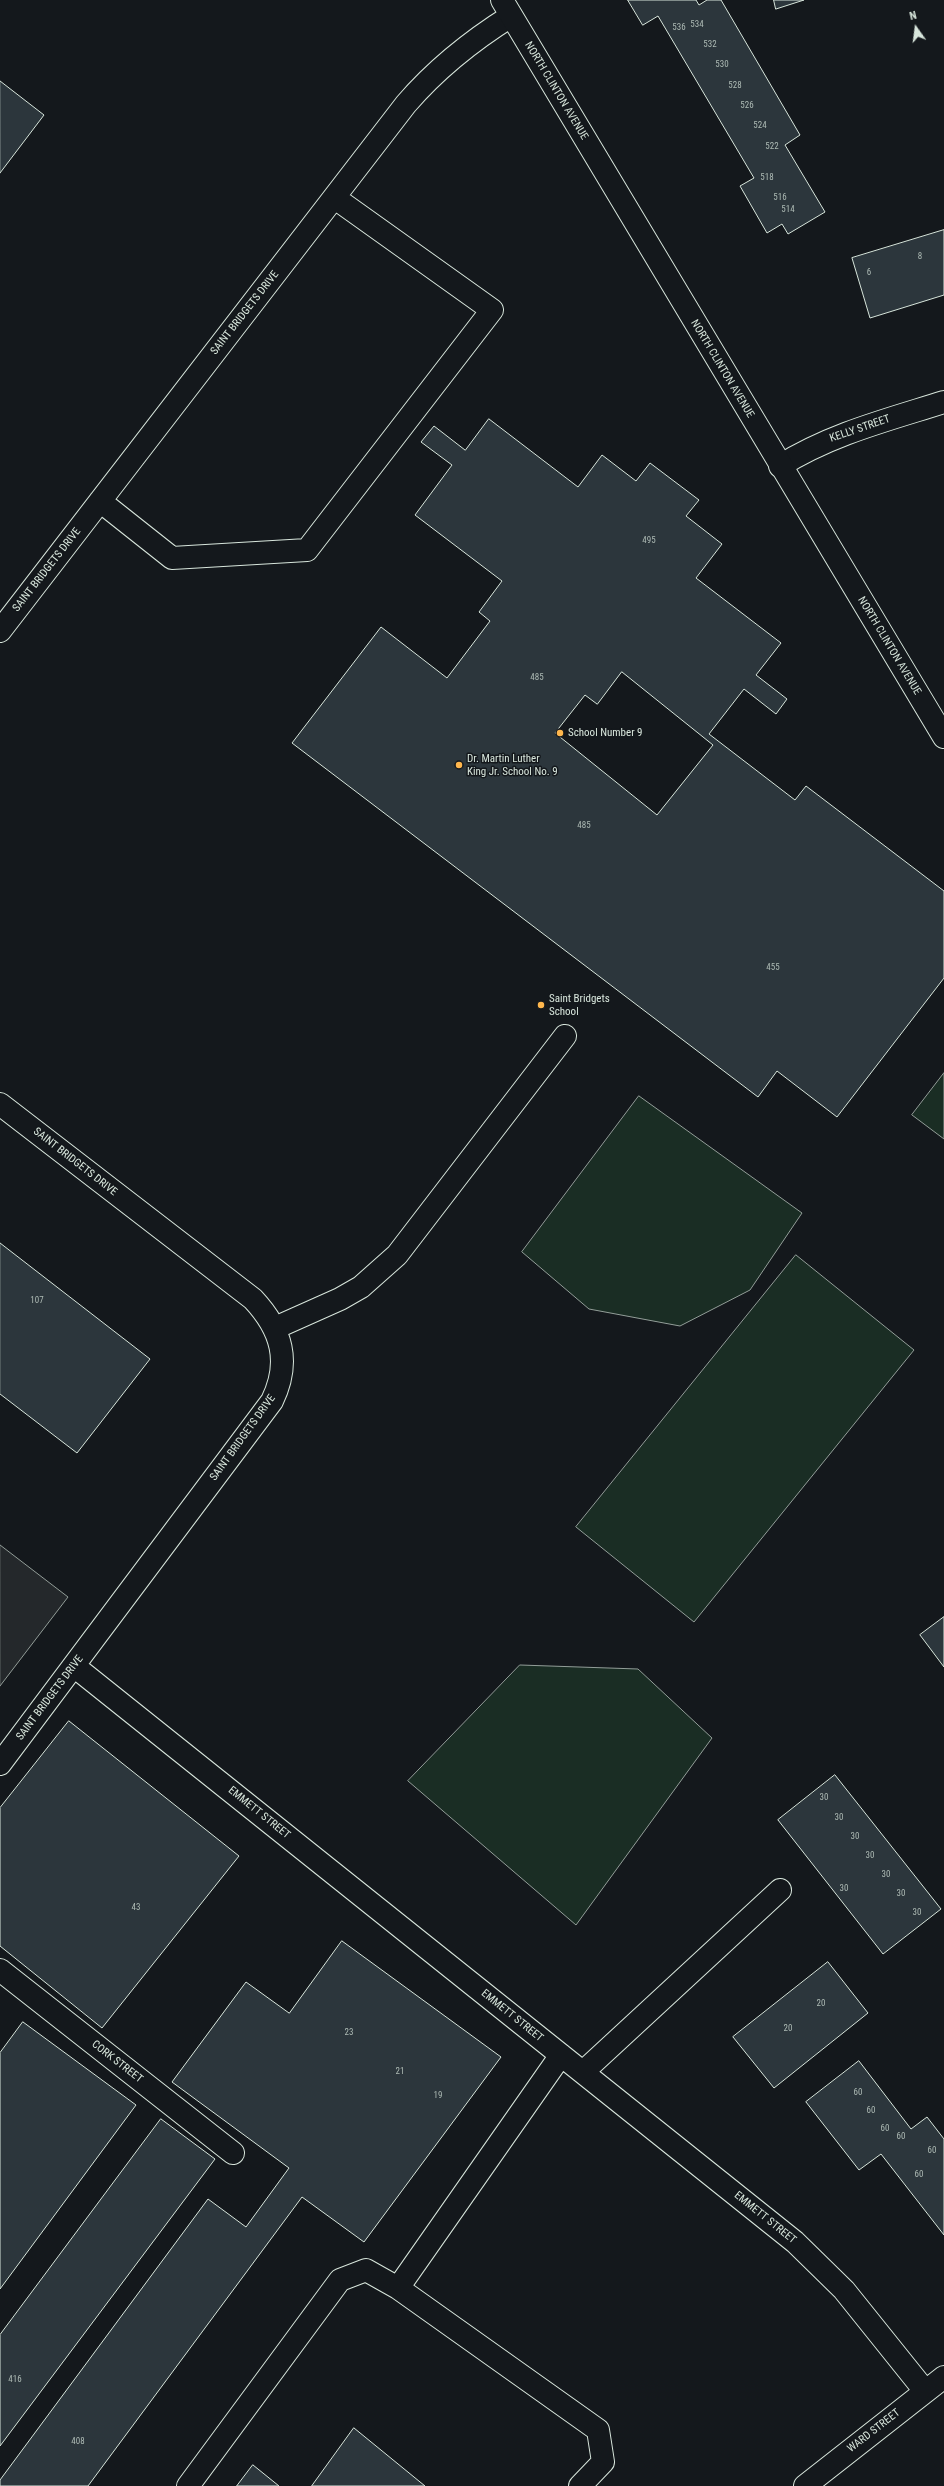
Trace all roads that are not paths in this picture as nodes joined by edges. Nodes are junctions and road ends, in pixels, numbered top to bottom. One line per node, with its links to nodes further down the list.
1 (506, 8): 2 (street, SAINT BRIDGETS DRIVE); 4 (street, NORTH CLINTON AVENUE)
2 (335, 198): 5 (street, SAINT BRIDGETS DRIVE); 5 (street)
3 (944, 402): 4 (street, KELLY STREET)
4 (780, 466): 7 (street, NORTH CLINTON AVENUE)
5 (100, 501): 6 (street, SAINT BRIDGETS DRIVE)
6 (0, 631)
7 (944, 737)
8 (566, 1036): 10 (street)
9 (0, 1104): 10 (street, SAINT BRIDGETS DRIVE)
10 (275, 1328): 11 (street, SAINT BRIDGETS DRIVE)
11 (74, 1666): 12 (street, SAINT BRIDGETS DRIVE); 15 (street, EMMETT STREET)
12 (0, 1764)
13 (780, 1890): 16 (street)
14 (0, 1970): 17 (street, CORK STREET)
15 (561, 2055): 16 (street, EMMETT STREET); 18 (street)
16 (583, 2072): 20 (street, EMMETT STREET)
17 (233, 2153)
18 (398, 2288): 21 (street); 22 (street)
19 (944, 2377): 20 (street, WARD STREET)
20 (925, 2391): 23 (street, WARD STREET)
21 (188, 2486)
22 (580, 2486)
23 (805, 2486)

